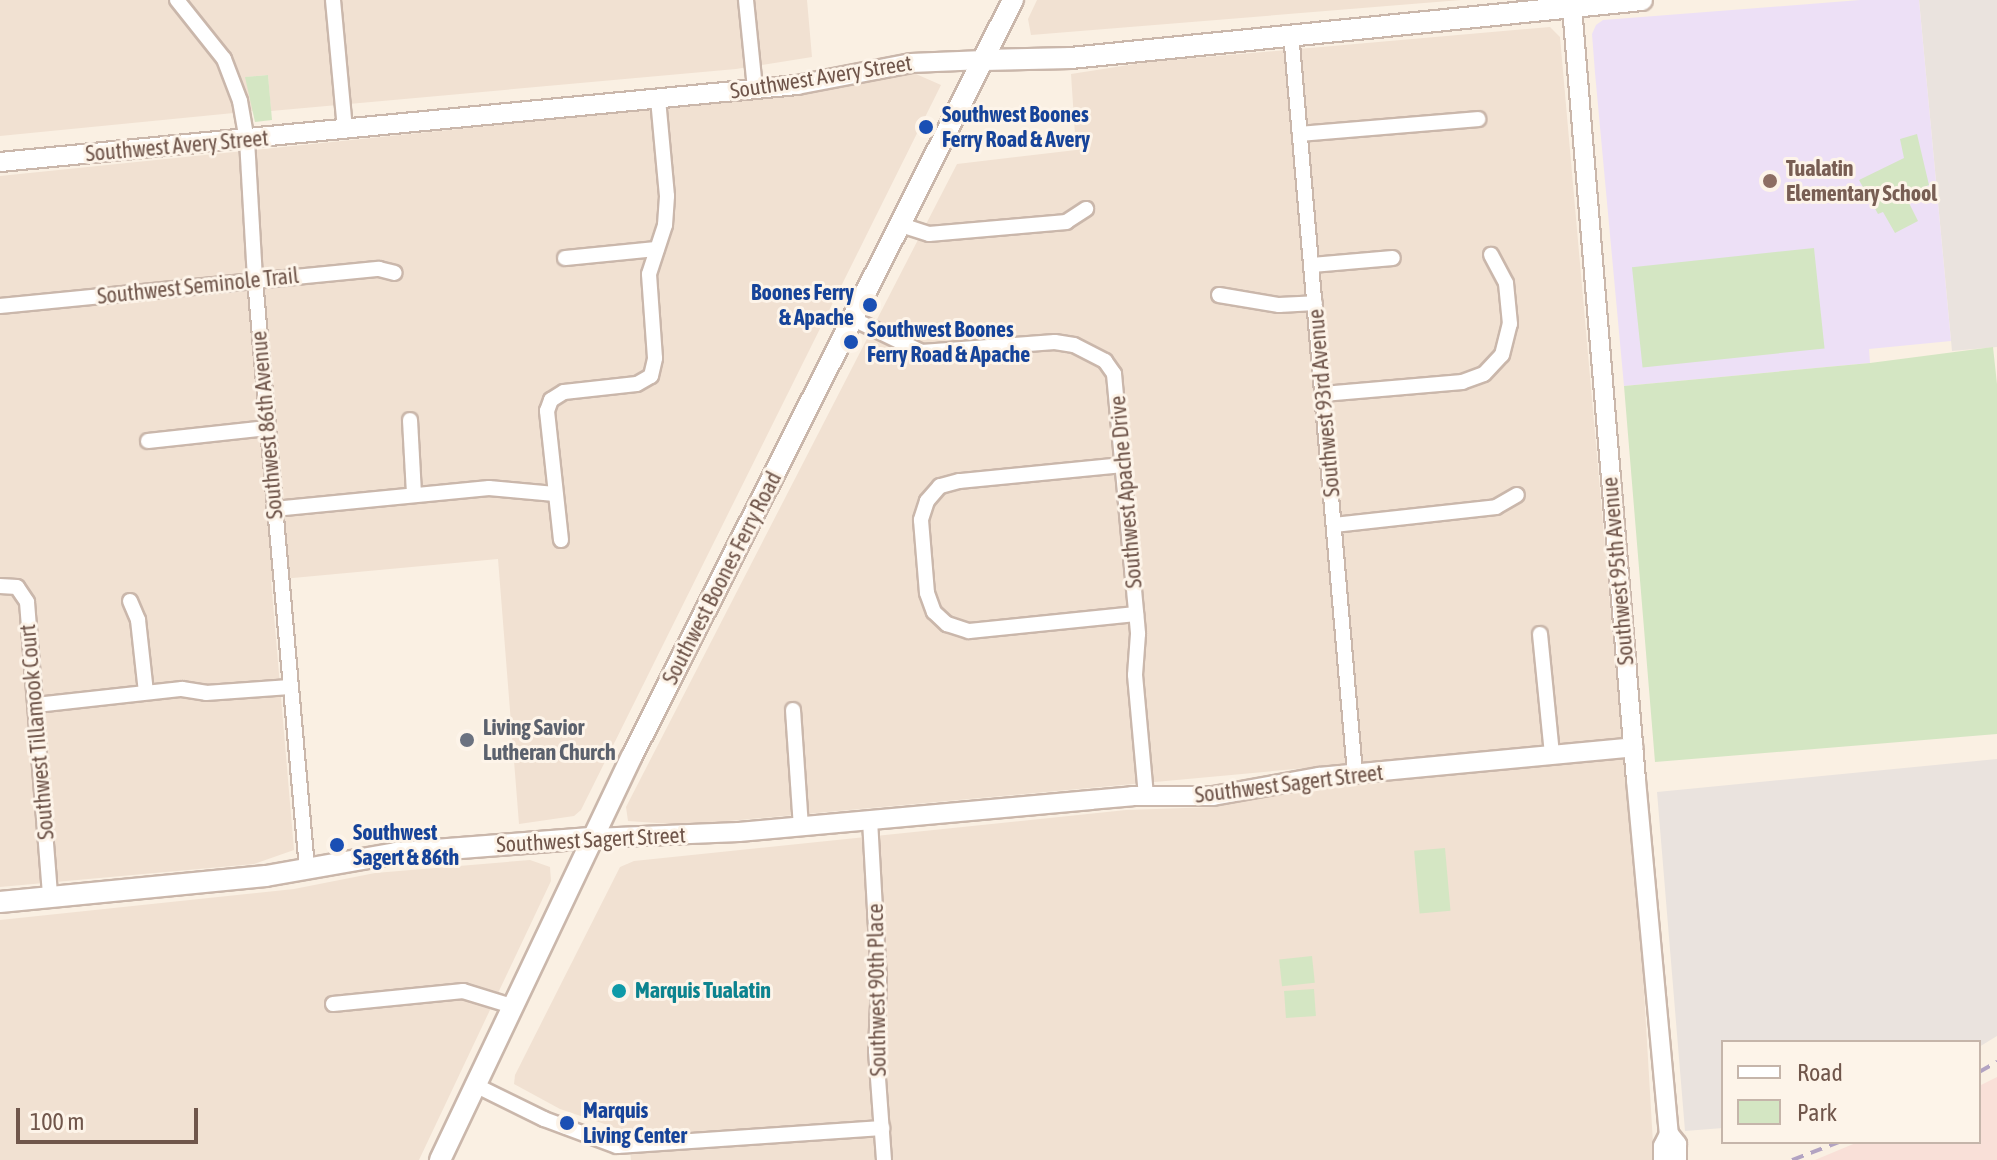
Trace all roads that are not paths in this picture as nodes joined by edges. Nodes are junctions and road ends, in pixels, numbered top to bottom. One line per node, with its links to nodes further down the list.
1 (177, 0): 15 (street, Southwest 86th Avenue)
2 (333, 0): 13 (street)
3 (746, 0): 10 (street)
4 (1013, 0): 9 (main road, Southwest Boones Ferry Road)
5 (1642, 0): 6 (main road, Southwest Avery Street)
6 (1572, 7): 7 (main road, Southwest Avery Street); 49 (street, Southwest 95th Avenue)
7 (1484, 8): 8 (main road, Southwest Avery Street)
8 (1291, 33): 9 (main road, Southwest Avery Street); 14 (street, Southwest 93rd Avenue)
9 (984, 60): 10 (street, Southwest Avery Street); 18 (main road, Southwest Boones Ferry Road)
10 (755, 89): 11 (street, Southwest Avery Street)
11 (658, 99): 13 (street, Southwest Avery Street); 19 (street)
12 (1478, 119): 14 (street)
13 (345, 130): 15 (street, Southwest Avery Street)
14 (1300, 134): 23 (street, Southwest 93rd Avenue)
15 (247, 140): 16 (street, Southwest Avery Street); 25 (street, Southwest 86th Avenue)
16 (0, 162)
17 (1086, 209): 18 (street)
18 (901, 225): 29 (main road, Southwest Boones Ferry Road)
19 (657, 249): 21 (street); 36 (street)
20 (1491, 255): 30 (street)
21 (565, 258)
22 (1393, 258): 23 (street)
23 (1312, 265): 27 (street, Southwest 93rd Avenue)
24 (395, 273): 25 (street, Southwest Seminole Trail)
25 (255, 280): 28 (street, Southwest Seminole Trail); 32 (street, Southwest 86th Avenue)
26 (1219, 295): 27 (street)
27 (1315, 303): 30 (street, Southwest 93rd Avenue)
28 (0, 306)
29 (853, 319): 34 (street, Southwest Apache Drive); 55 (main road, Southwest Boones Ferry Road)
30 (1323, 394): 39 (street, Southwest 93rd Avenue)
31 (410, 420): 35 (street)
32 (267, 428): 33 (street); 38 (street, Southwest 86th Avenue)
33 (148, 441)
34 (1123, 465): 43 (street, Southwest Apache Drive); 43 (street)
35 (414, 493): 36 (street); 38 (street)
36 (555, 494): 40 (street)
37 (1517, 495): 39 (street)
38 (274, 509): 45 (street, Southwest 86th Avenue)
39 (1334, 525): 51 (street, Southwest 93rd Avenue)
40 (561, 540)
41 (0, 586): 47 (street, Southwest Tillamook Court)
42 (130, 601): 46 (street)
43 (1136, 614): 52 (street, Southwest Apache Drive)
44 (1540, 634): 50 (street)
45 (290, 687): 46 (street); 56 (street, Southwest 86th Avenue)
46 (146, 692): 47 (street)
47 (36, 705): 57 (street, Southwest Tillamook Court)
48 (793, 710): 54 (street)
49 (1634, 747): 50 (street, Southwest Sagert Street); 63 (street, Southwest 95th Avenue)
50 (1552, 755): 51 (street, Southwest Sagert Street)
51 (1355, 773): 52 (street, Southwest Sagert Street)
52 (1146, 795): 53 (street, Southwest Sagert Street)
53 (870, 820): 54 (street, Southwest Sagert Street); 62 (street, Southwest 90th Place)
54 (801, 826): 55 (street, Southwest Sagert Street)
55 (593, 838): 56 (main road, Southwest Sagert Street); 60 (main road, Southwest Boones Ferry Road)
56 (307, 869): 57 (main road, Southwest Sagert Street)
57 (50, 897): 58 (main road, Southwest Sagert Street)
58 (0, 902)
59 (333, 1004): 60 (street)
60 (515, 1007): 61 (main road, Southwest Boones Ferry Road)
61 (477, 1086): 62 (street); 64 (main road, Southwest Boones Ferry Road)
62 (882, 1128): 65 (street, Southwest 90th Place)
63 (1669, 1134): 66 (street, Southwest 95th Avenue); 67 (street, Southwest 95th Avenue)
64 (440, 1160)
65 (884, 1160)
66 (1663, 1160)
67 (1677, 1160)

